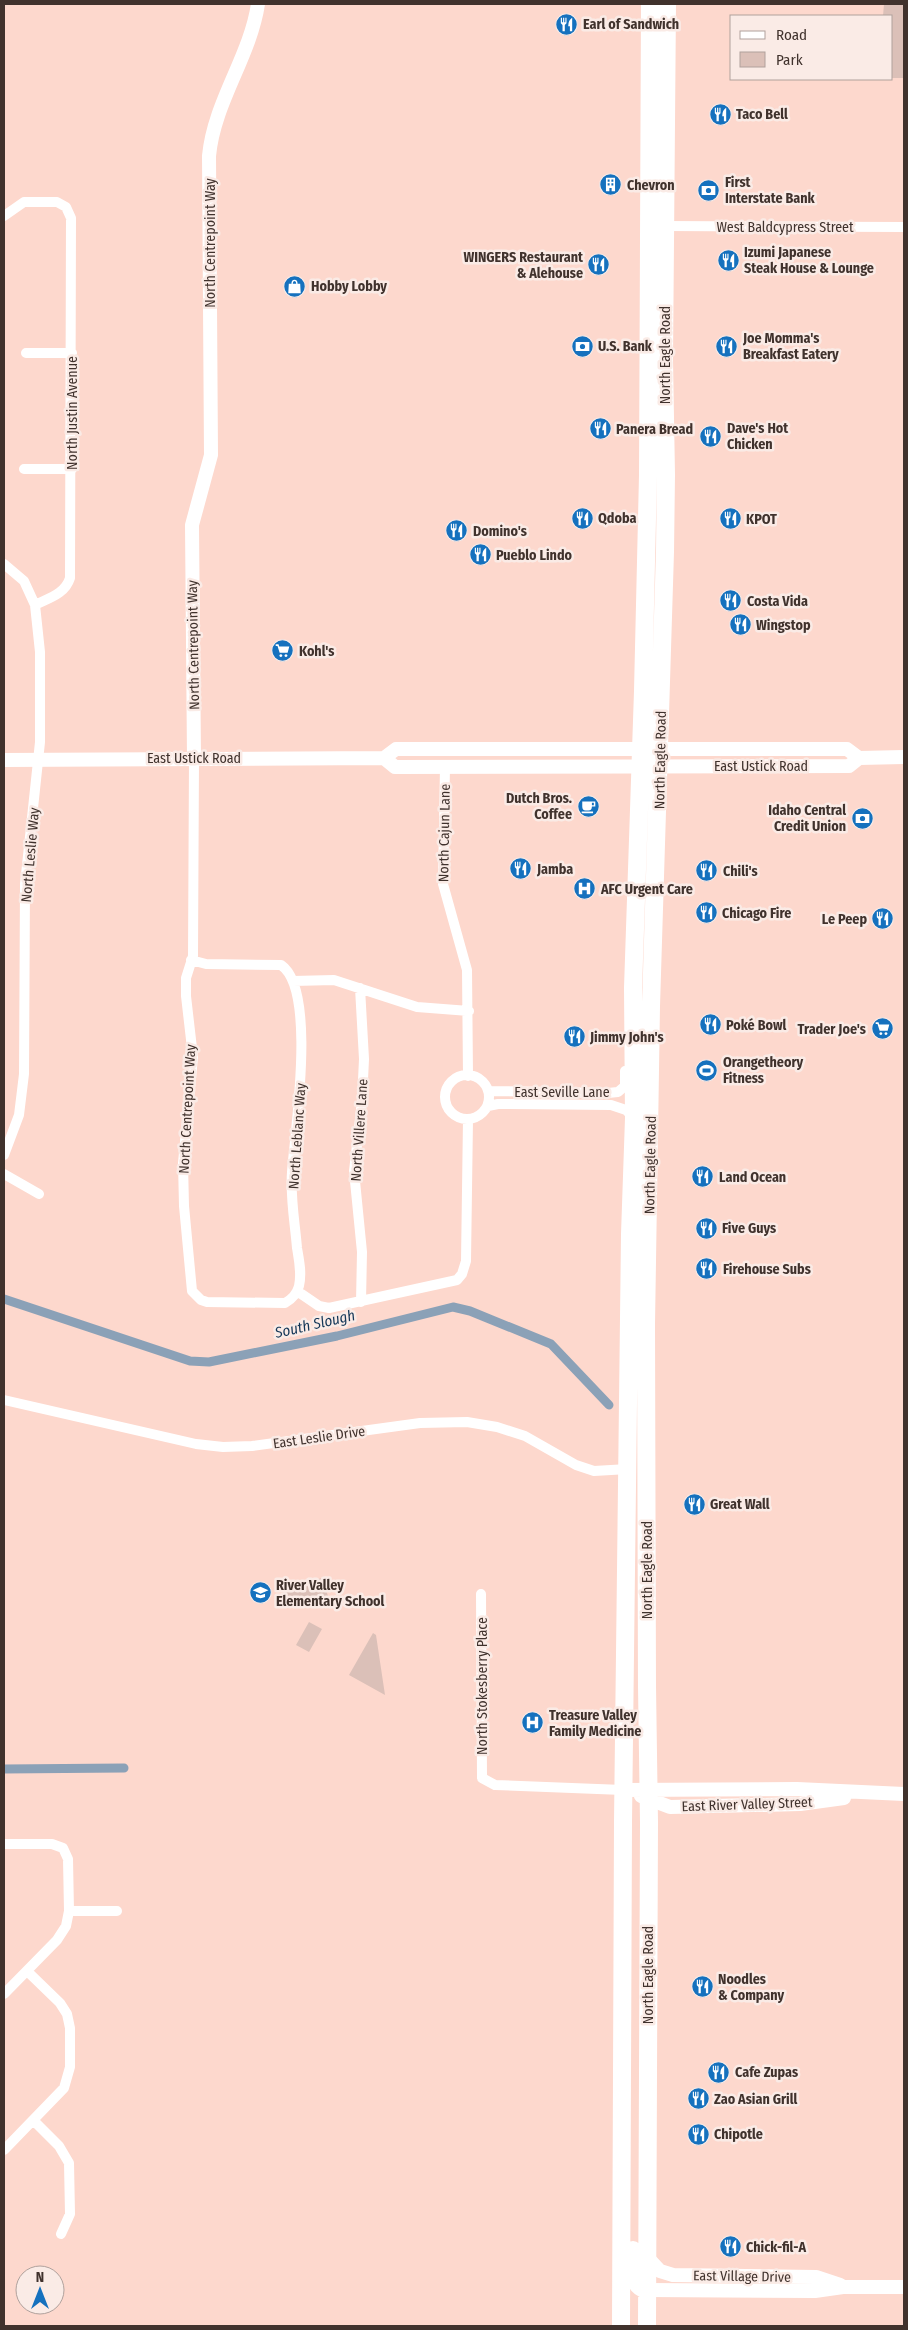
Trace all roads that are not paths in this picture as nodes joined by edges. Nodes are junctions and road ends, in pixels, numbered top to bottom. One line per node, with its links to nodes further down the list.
1 (258, 4): 18 (street, North Centrepoint Way)
2 (650, 4): 5 (highway)
3 (667, 4): 5 (highway, North Eagle Road)
4 (4, 216): 8 (street, North Justin Avenue)
5 (657, 227): 6 (street, West Baldcypress Street); 13 (highway, North Eagle Road); 14 (highway, North Eagle Road)
6 (904, 227)
7 (26, 353): 8 (street)
8 (72, 353): 10 (street, North Justin Avenue)
9 (24, 469): 10 (street)
10 (72, 469): 12 (street, North Justin Avenue)
11 (4, 564): 12 (street, North Leslie Way)
12 (35, 605): 20 (street, North Leslie Way)
13 (640, 748): 14 (street, East Ustick Road); 16 (street, East Ustick Road); 22 (highway, North Eagle Road)
14 (660, 748): 17 (street, East Ustick Road); 23 (highway, North Eagle Road)
15 (904, 757): 17 (street, East Ustick Road)
16 (384, 758): 18 (street, East Ustick Road); 21 (street, East Ustick Road)
17 (859, 758): 23 (street, East Ustick Road)
18 (194, 759): 20 (street, East Ustick Road); 24 (street, North Centrepoint Way)
19 (4, 760): 20 (street, East Ustick Road)
20 (40, 760): 34 (street, North Leslie Way)
21 (445, 766): 22 (street, East Ustick Road); 28 (street, North Cajun Lane)
22 (640, 767): 23 (street, East Ustick Road); 27 (highway, North Eagle Road)
23 (660, 767): 36 (highway, North Eagle Road)
24 (191, 960): 25 (street); 39 (street, North Centrepoint Way)
25 (294, 981): 26 (street); 39 (street, North Leblanc Way)
26 (360, 988): 28 (street); 40 (street, North Villere Lane)
27 (633, 988): 30 (street, East Seville Lane); 32 (highway, North Eagle Road)
28 (468, 1011): 29 (street, North Cajun Lane)
29 (468, 1076): 30 (street); 33 (street)
30 (488, 1090): 31 (street)
31 (488, 1106): 32 (street, East Seville Lane); 33 (street)
32 (634, 1118): 36 (highway); 38 (highway, North Eagle Road)
33 (468, 1120): 40 (street)
34 (4, 1155)
35 (4, 1174): 37 (street)
36 (648, 1186): 41 (highway, North Eagle Road)
37 (39, 1194)
38 (631, 1198): 41 (highway); 43 (highway, North Eagle Road)
39 (297, 1292): 40 (street)
40 (361, 1302)
41 (646, 1325): 47 (highway, North Eagle Road)
42 (4, 1400): 43 (street, East Leslie Drive)
43 (628, 1469): 46 (highway, North Eagle Road)
44 (481, 1594): 45 (street, North Stokesberry Place)
45 (482, 1778): 46 (street, East River Valley Street)
46 (623, 1790): 47 (street, East River Valley Street); 54 (highway, North Eagle Road)
47 (649, 1794): 48 (street, East River Valley Street); 58 (highway, North Eagle Road)
48 (904, 1794)
49 (4, 1844): 50 (street)
50 (69, 1911): 51 (street); 52 (street)
51 (117, 1911)
52 (27, 1971): 53 (street); 55 (street)
53 (4, 1994)
54 (622, 2064): 61 (highway); 62 (highway, North Eagle Road)
55 (33, 2120): 56 (street); 57 (street)
56 (4, 2150)
57 (61, 2234)
58 (648, 2257): 59 (street, East Village Drive); 61 (highway, North Eagle Road)
59 (843, 2286): 60 (street, East Village Drive); 61 (street, East Village Drive)
60 (904, 2287)
61 (647, 2290): 63 (highway, North Eagle Road)
62 (621, 2326)
63 (647, 2326)

